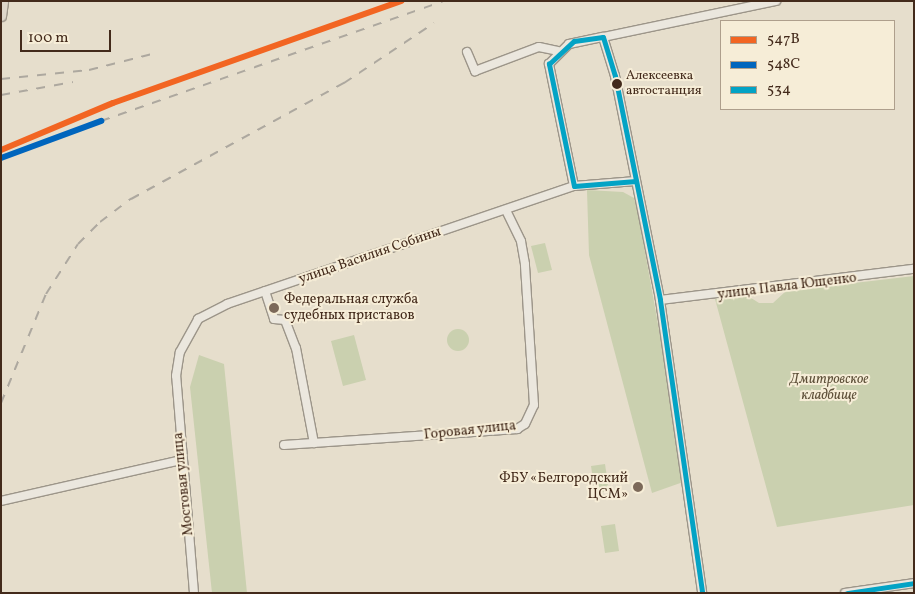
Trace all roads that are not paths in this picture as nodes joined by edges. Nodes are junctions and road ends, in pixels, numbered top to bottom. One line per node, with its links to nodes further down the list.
1 (2, 1): 3 (main road)
2 (776, 1): 4 (street)
3 (1, 16)
4 (602, 37): 5 (street); 7 (street)
5 (558, 51): 6 (street); 8 (street)
6 (467, 52)
7 (636, 181): 8 (street, улица Василия Собины); 12 (street)
8 (574, 186): 9 (street, улица Василия Собины)
9 (506, 210): 11 (street, улица Василия Собины); 14 (street, Горовая улица)
10 (914, 269): 12 (street, улица Павла Ющенко)
11 (265, 291): 13 (street, улица Василия Собины); 14 (street)
12 (660, 300): 20 (street)
13 (176, 376): 16 (street, Мостовая улица)
14 (314, 443): 15 (street, Горовая улица)
15 (284, 446)
16 (182, 460): 17 (street); 19 (street, Мостовая улица)
17 (1, 501)
18 (914, 583): 21 (street)
19 (194, 593)
20 (702, 593)
21 (845, 593)

